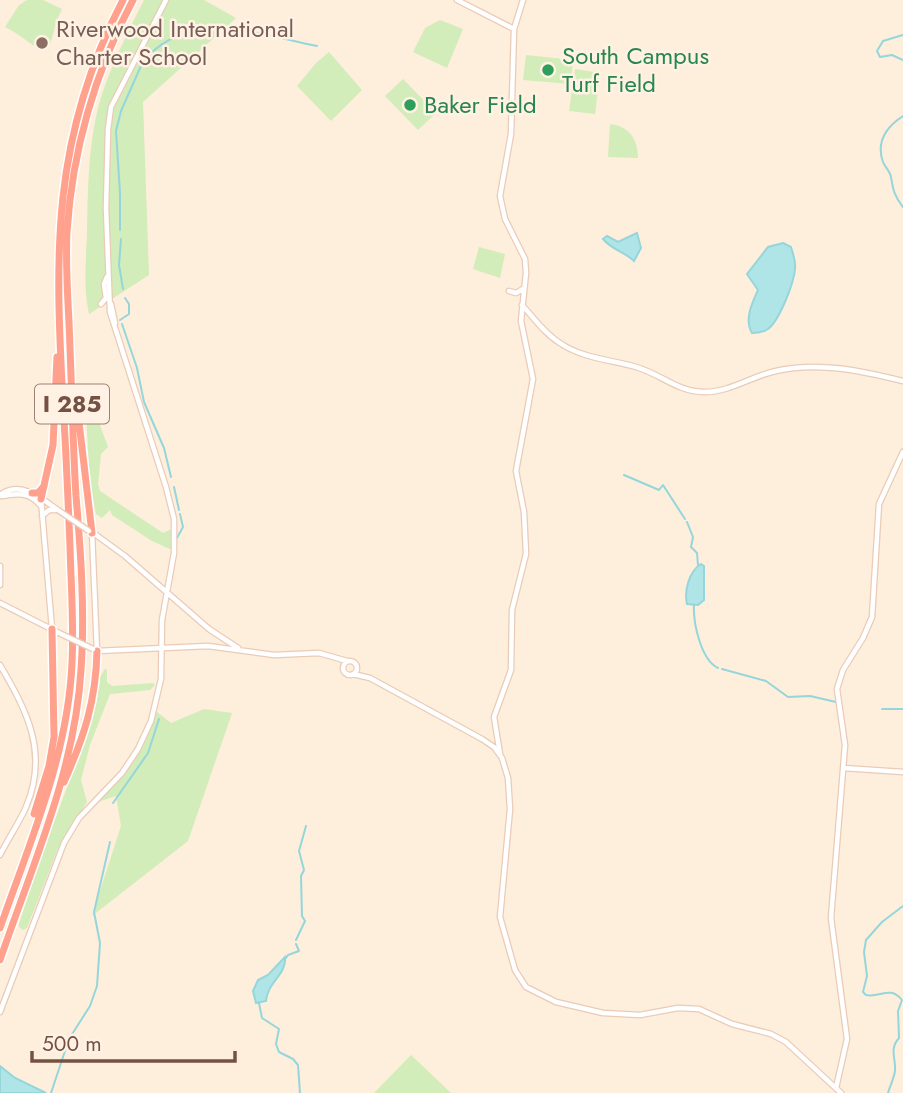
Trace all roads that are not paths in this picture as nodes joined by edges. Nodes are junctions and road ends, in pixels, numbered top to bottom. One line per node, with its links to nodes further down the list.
1 (123, 0): 14 (highway, I 285)
2 (133, 0): 15 (highway, I 285)
3 (166, 0): 7 (street)
4 (457, 0): 6 (street)
5 (523, 0): 6 (street)
6 (514, 29): 8 (street)
7 (107, 276): 10 (street); 26 (street)
8 (524, 286): 9 (street); 11 (street)
9 (509, 291)
10 (101, 304)
11 (521, 305): 12 (street); 13 (street)
12 (530, 314): 13 (street); 16 (street)
13 (520, 318): 46 (street)
14 (60, 335): 18 (highway); 54 (highway, I 285)
15 (70, 340): 24 (highway); 52 (highway, I 285)
16 (903, 381)
17 (903, 452): 50 (street)
18 (46, 483): 19 (highway); 21 (highway)
19 (32, 493): 20 (street); 21 (street)
20 (0, 496): 21 (street)
21 (41, 503): 22 (street); 23 (street)
22 (58, 510): 23 (street); 24 (street, bridge)
23 (42, 516): 32 (street)
24 (90, 532): 27 (street); 35 (street)
25 (0, 566): 28 (street)
26 (171, 573): 27 (street); 29 (street)
27 (154, 581): 29 (street)
28 (0, 585)
29 (167, 593): 31 (street); 34 (street)
30 (2, 605): 32 (street)
31 (209, 629): 33 (street); 36 (street)
32 (56, 631): 35 (street, bridge); 54 (highway)
33 (208, 646): 34 (street); 36 (street)
34 (162, 648): 37 (street); 57 (street)
35 (95, 650): 37 (street); 39 (highway)
36 (246, 651): 38 (street)
37 (107, 652): 39 (highway)
38 (330, 657): 40 (street); 42 (street)
39 (97, 661): 52 (highway)
40 (347, 661): 42 (street); 43 (street)
41 (0, 665): 53 (street)
42 (343, 667): 44 (street)
43 (358, 667): 44 (street); 45 (street)
44 (353, 674): 45 (street)
45 (370, 678): 47 (street)
46 (495, 733): 47 (street); 48 (street); 49 (street)
47 (485, 740): 48 (street)
48 (491, 744): 49 (street)
49 (500, 754): 58 (street)
50 (843, 768): 51 (street); 58 (street)
51 (903, 772)
52 (50, 815): 56 (highway, I 285)
53 (0, 855)
54 (17, 880): 55 (highway, I 285)
55 (0, 928)
56 (0, 960)
57 (0, 1012)
58 (836, 1088): 59 (street)
59 (841, 1093)

